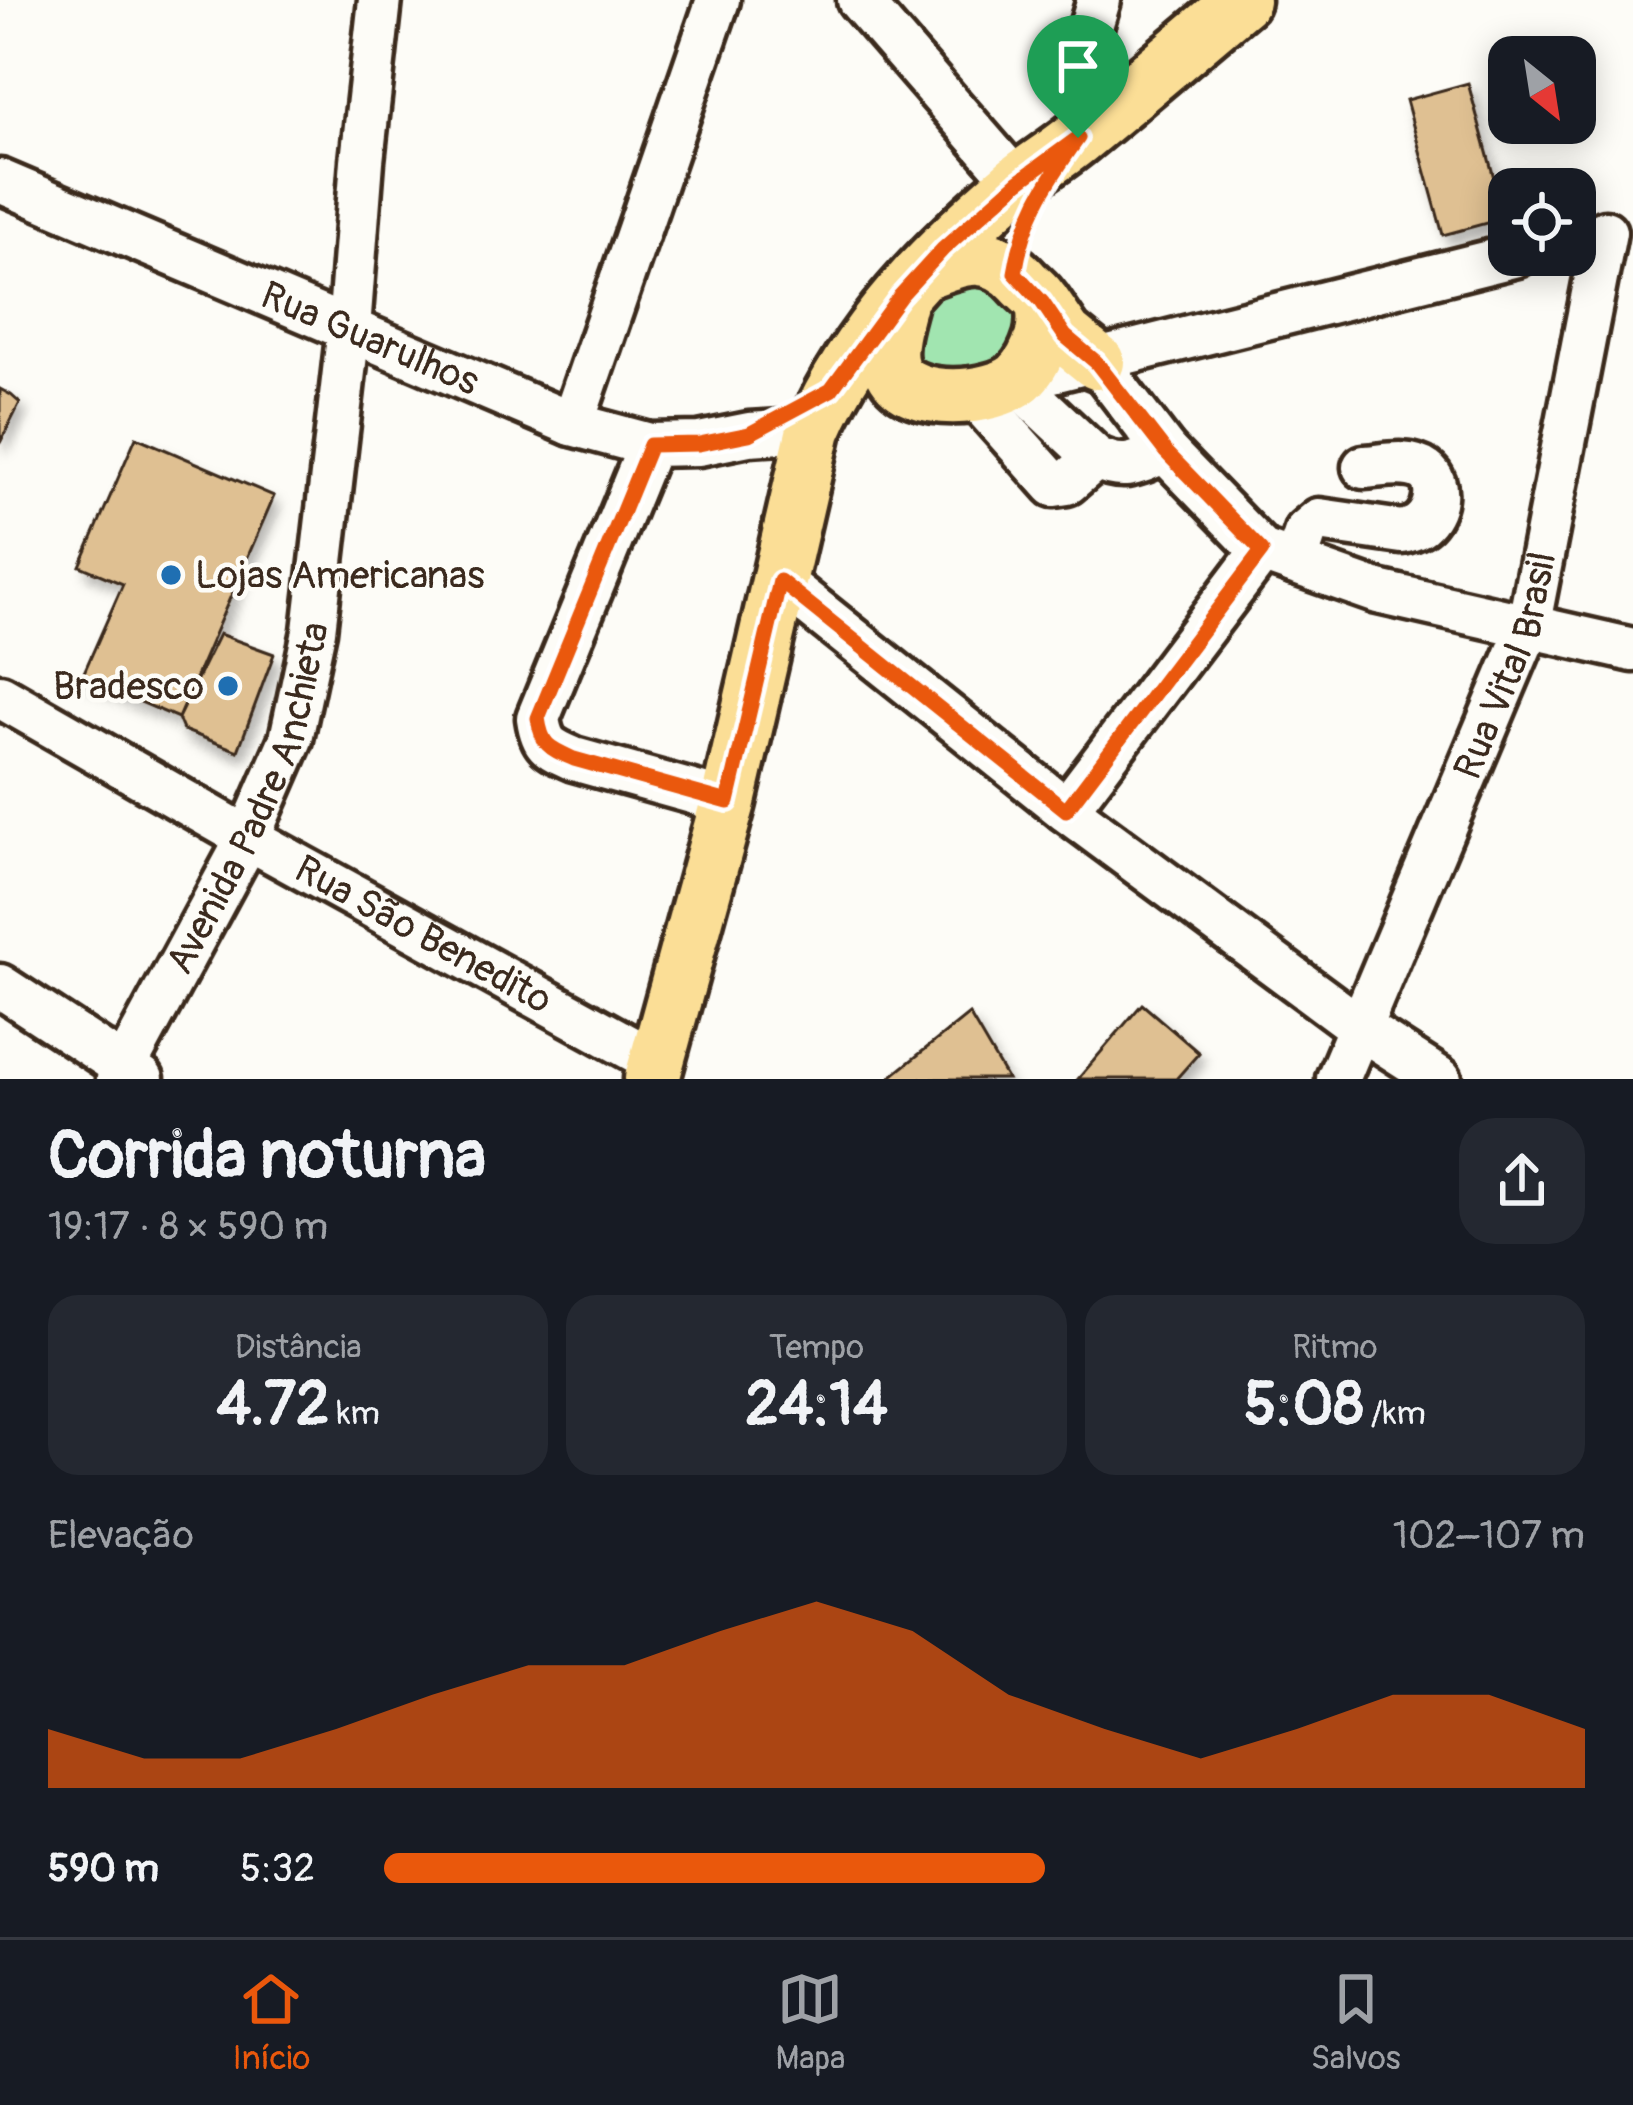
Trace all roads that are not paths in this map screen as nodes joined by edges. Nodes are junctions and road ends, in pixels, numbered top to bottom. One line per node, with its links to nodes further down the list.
1 (380, 0): 13 (street, Avenida Padre Anchieta)
2 (718, 0): 17 (street)
3 (859, 0): 8 (street)
4 (1099, 0): 6 (street)
5 (1242, 0): 6 (main road)
6 (1087, 130): 8 (main road); 12 (main road)
7 (0, 181): 13 (street, Rua Guarulhos)
8 (1018, 182): 11 (main road)
9 (1604, 233): 23 (street, Rua Vital Brasil)
10 (1488, 262): 14 (street)
11 (910, 284): 12 (main road); 15 (main road); 16 (main road)
12 (1028, 288): 14 (main road); 15 (main road)
13 (349, 328): 17 (street, Rua Guarulhos); 28 (street, Avenida Padre Anchieta)
14 (1096, 362): 15 (street); 19 (street)
15 (984, 388): 16 (main road); 19 (street)
16 (823, 410): 18 (street, Rua Guarulhos); 22 (main road)
17 (572, 424): 18 (street, Rua Guarulhos)
18 (650, 445): 26 (street)
19 (1165, 451): 21 (street)
20 (1364, 467): 21 (street)
21 (1278, 557): 23 (street); 27 (street)
22 (780, 581): 26 (main road); 27 (street)
23 (1528, 628): 24 (street); 30 (street, Rua Vital Brasil)
24 (1633, 650)
25 (0, 696): 28 (street, Rua São Benedito)
26 (728, 802): 31 (main road)
27 (1066, 810): 30 (street)
28 (248, 838): 31 (street, Rua São Benedito); 32 (street, Avenida Padre Anchieta)
29 (0, 986): 32 (street)
30 (1359, 1027): 33 (street, Rua Vital Brasil); 34 (street)
31 (655, 1071)
32 (128, 1075)
33 (1338, 1079)
34 (1440, 1079)

